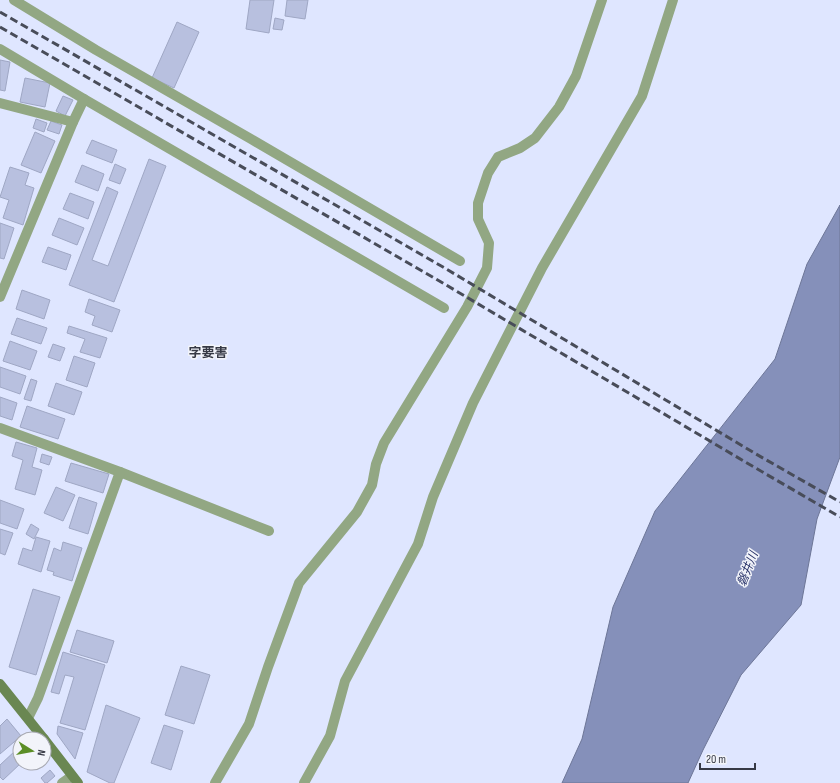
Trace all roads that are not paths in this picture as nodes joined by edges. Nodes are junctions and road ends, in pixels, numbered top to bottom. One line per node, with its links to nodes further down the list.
1 (14, 0): 8 (street)
2 (602, 0): 20 (street)
3 (673, 0): 21 (street)
4 (0, 49): 5 (street)
5 (84, 99): 7 (street); 10 (street)
6 (0, 103): 7 (street)
7 (73, 122): 9 (street)
8 (460, 261)
9 (0, 298)
10 (444, 308)
11 (0, 428): 12 (street)
12 (120, 472): 13 (street); 15 (street)
13 (269, 532)
14 (0, 684): 15 (street)
15 (28, 718): 16 (street)
16 (38, 731)
17 (52, 749): 18 (street)
18 (75, 779): 19 (street)
19 (62, 783)
20 (215, 783)
21 (304, 783)

